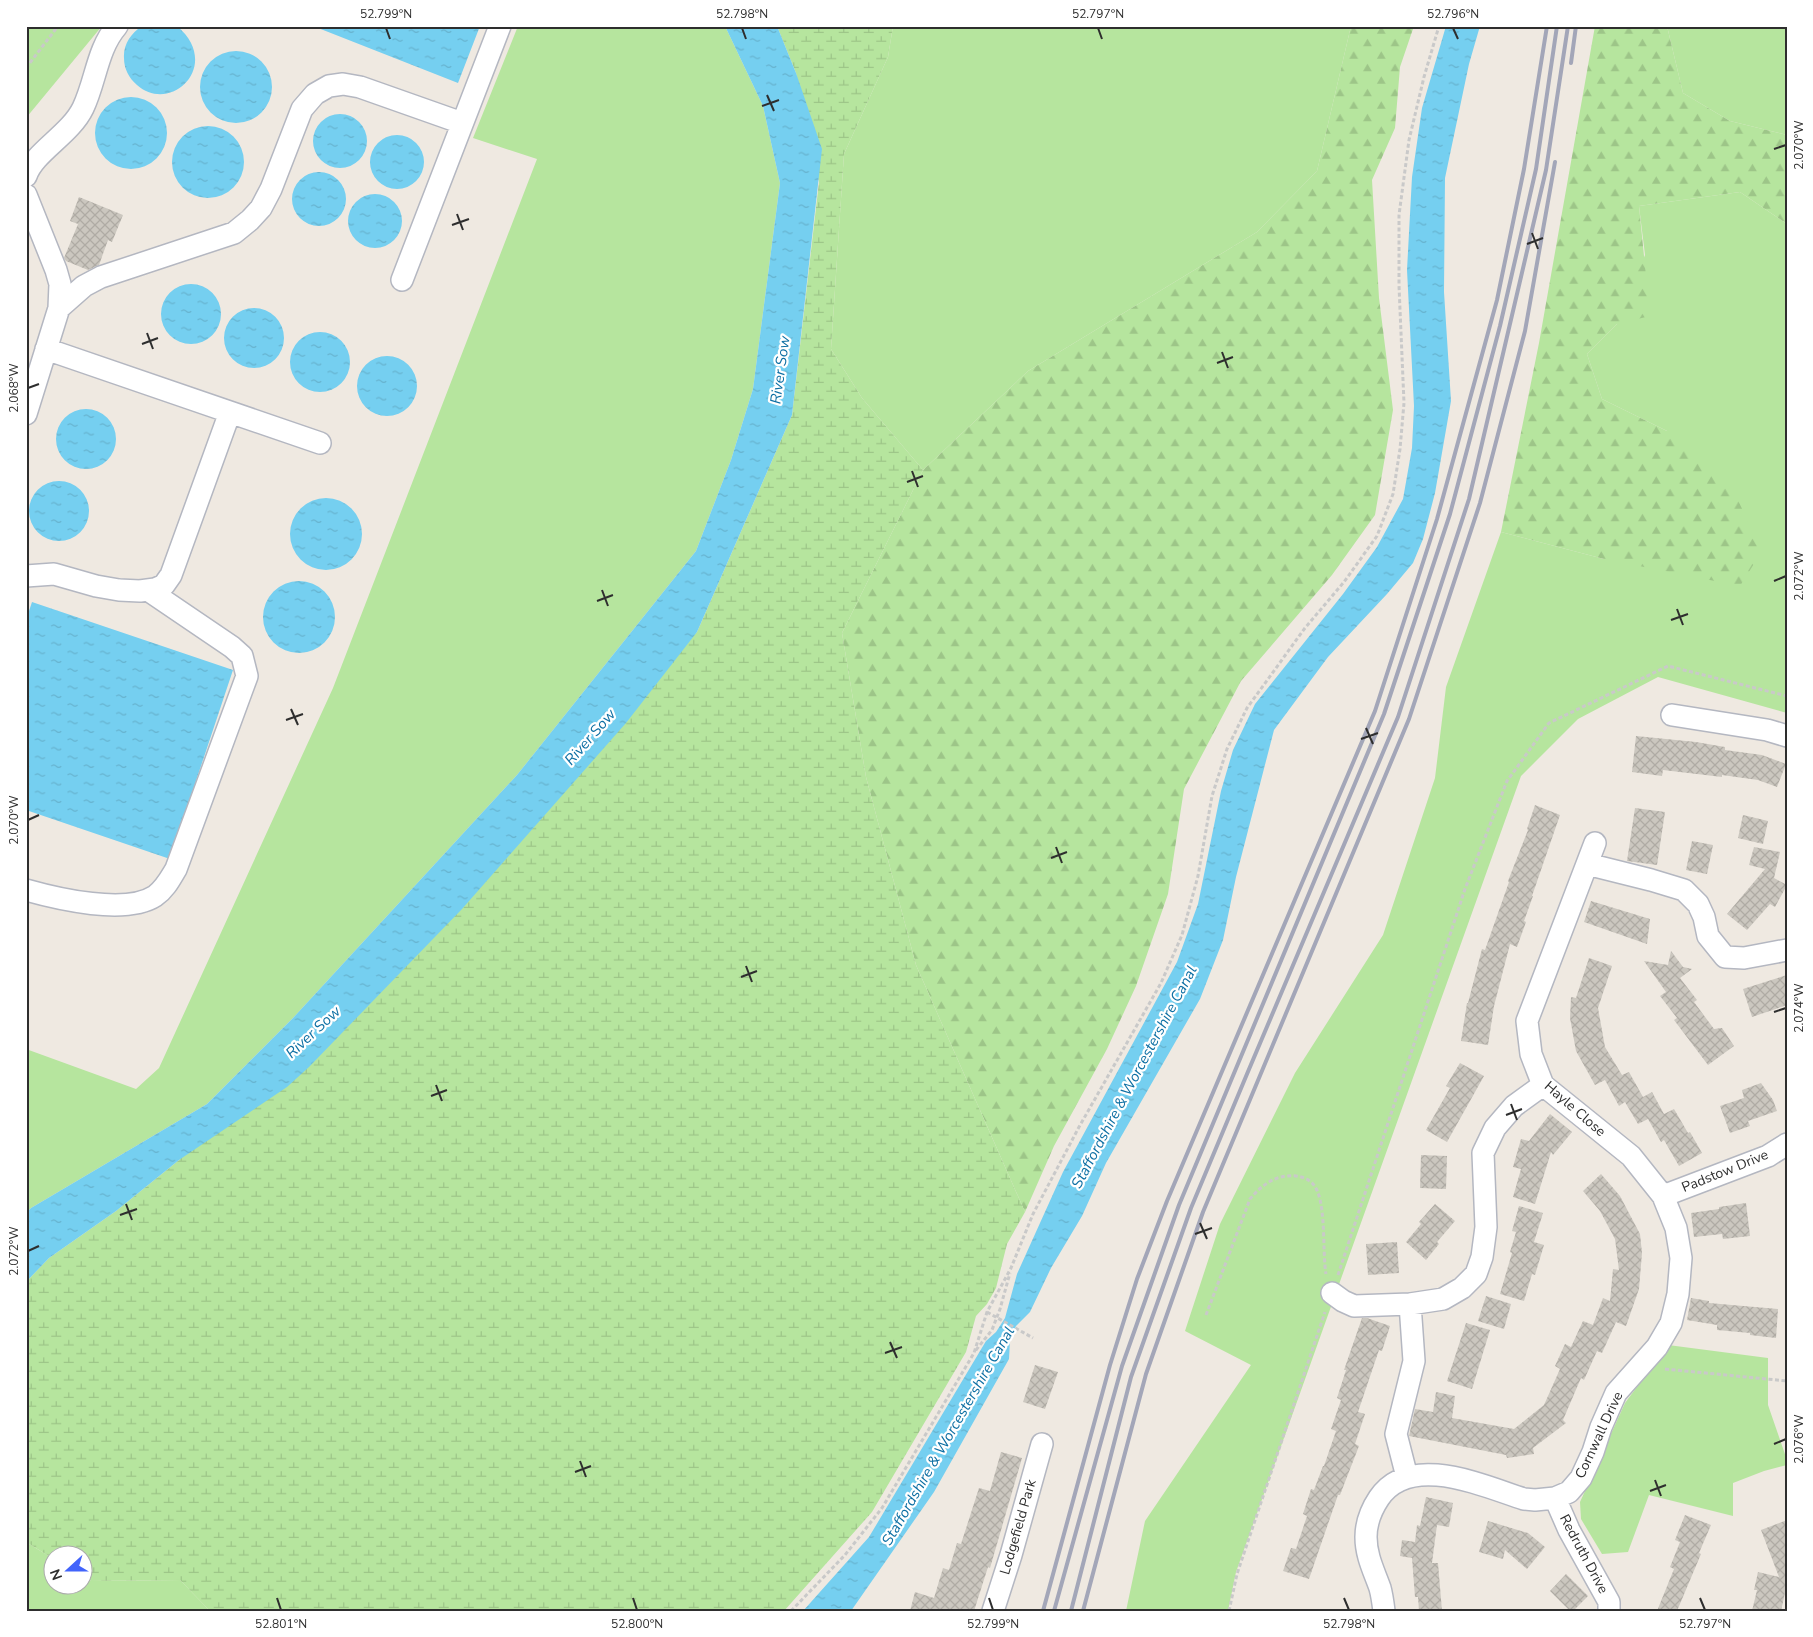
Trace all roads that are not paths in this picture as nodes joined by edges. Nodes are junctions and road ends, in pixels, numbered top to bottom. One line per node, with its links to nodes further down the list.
1 (117, 26): 4 (street)
2 (500, 26): 3 (street)
3 (462, 123): 6 (street); 7 (street)
4 (26, 176)
5 (26, 196): 7 (street)
6 (402, 280)
7 (59, 308): 8 (street)
8 (46, 349): 9 (street); 10 (street)
9 (230, 412): 11 (street); 13 (street)
10 (26, 414)
11 (320, 443)
12 (26, 576): 13 (street)
13 (148, 590): 18 (street)
14 (1672, 714): 15 (street)
15 (1787, 736)
16 (1595, 843): 17 (street, Hayle Close)
17 (1587, 864): 19 (street); 20 (street, Hayle Close)
18 (26, 890)
19 (1786, 950)
20 (1543, 1085): 22 (street, Hayle Close); 24 (street)
21 (1787, 1144): 22 (street, Padstow Drive)
22 (1663, 1196): 27 (street, Cornwall Drive)
23 (1332, 1293): 24 (street)
24 (1410, 1304): 26 (street)
25 (1042, 1444): 28 (street, Lodgefield Park)
26 (1407, 1477): 27 (street, Cornwall Drive); 29 (street, Cornwall Drive)
27 (1555, 1498): 30 (street, Redruth Drive)
28 (993, 1611)
29 (1384, 1611)
30 (1609, 1611)

